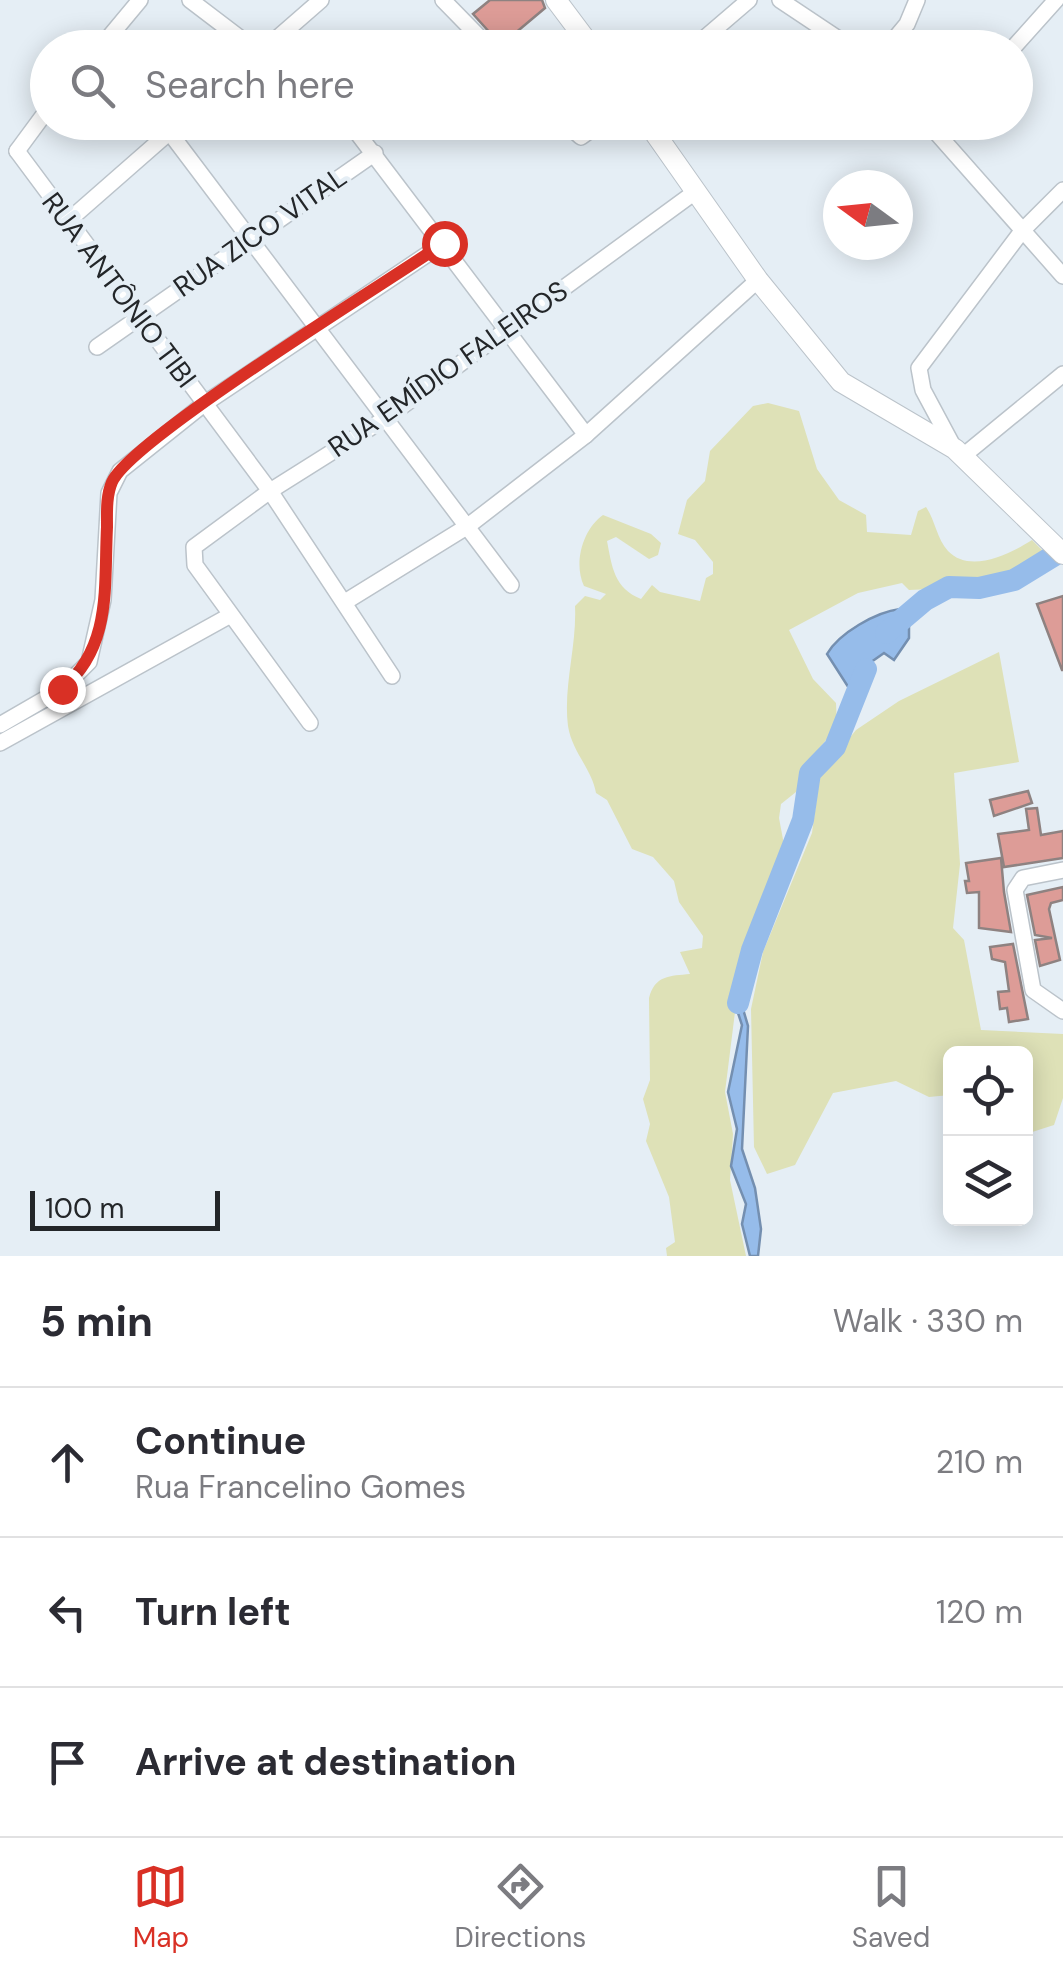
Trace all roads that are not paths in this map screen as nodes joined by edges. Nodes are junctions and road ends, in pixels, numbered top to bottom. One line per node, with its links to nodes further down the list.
1 (140, 0): 10 (street)
2 (190, 0): 11 (street)
3 (320, 0): 12 (street)
4 (443, 0): 13 (street)
5 (556, 0): 14 (main road)
6 (749, 0): 15 (street)
7 (780, 0): 16 (street)
8 (917, 0): 17 (street)
9 (1056, 0): 18 (street)
10 (115, 30)
11 (229, 30)
12 (286, 30)
13 (472, 30)
14 (578, 30)
15 (713, 30)
16 (825, 30)
17 (902, 30)
18 (1029, 30)
19 (30, 129): 25 (street)
20 (162, 140): 29 (street)
21 (184, 140): 31 (street)
22 (364, 140): 26 (street)
23 (659, 140): 28 (main road)
24 (946, 140): 30 (street)
25 (8, 153): 29 (street, RUA ANTÔNIO TIBI)
26 (375, 153): 31 (street, RUA ZICO VITAL); 32 (street)
27 (1063, 190): 30 (street)
28 (695, 192): 34 (main road); 37 (street, RUA EMÍDIO FALEIROS)
29 (68, 221): 35 (street, RUA ANTÔNIO TIBI)
30 (1022, 231): 33 (street); 43 (street)
31 (247, 238): 35 (street, RUA ZICO VITAL); 36 (street)
32 (444, 243): 36 (street); 37 (street)
33 (1063, 276)
34 (758, 280): 42 (street); 43 (main road)
35 (140, 317): 38 (street, RUA ZICO VITAL); 40 (street, RUA ANTÔNIO TIBI)
36 (317, 329): 40 (street); 41 (street)
37 (507, 330): 41 (street, RUA EMÍDIO FALEIROS); 42 (street)
38 (97, 347)
39 (1063, 374): 43 (street)
40 (204, 404): 44 (street, RUA ANTÔNIO TIBI); 52 (street)
41 (386, 418): 44 (street, RUA EMÍDIO FALEIROS); 45 (street)
42 (586, 435): 45 (street)
43 (959, 452): 46 (main road)
44 (270, 491): 48 (street, RUA ANTÔNIO TIBI); 49 (street, RUA EMÍDIO FALEIROS)
45 (468, 526): 47 (street); 48 (street)
46 (1063, 554)
47 (511, 585)
48 (345, 602): 50 (street, RUA ANTÔNIO TIBI)
49 (229, 616): 51 (street); 53 (street)
50 (392, 676)
51 (310, 723)
52 (0, 725)
53 (0, 743)
54 (1063, 870): 55 (street)
55 (1063, 1011)

